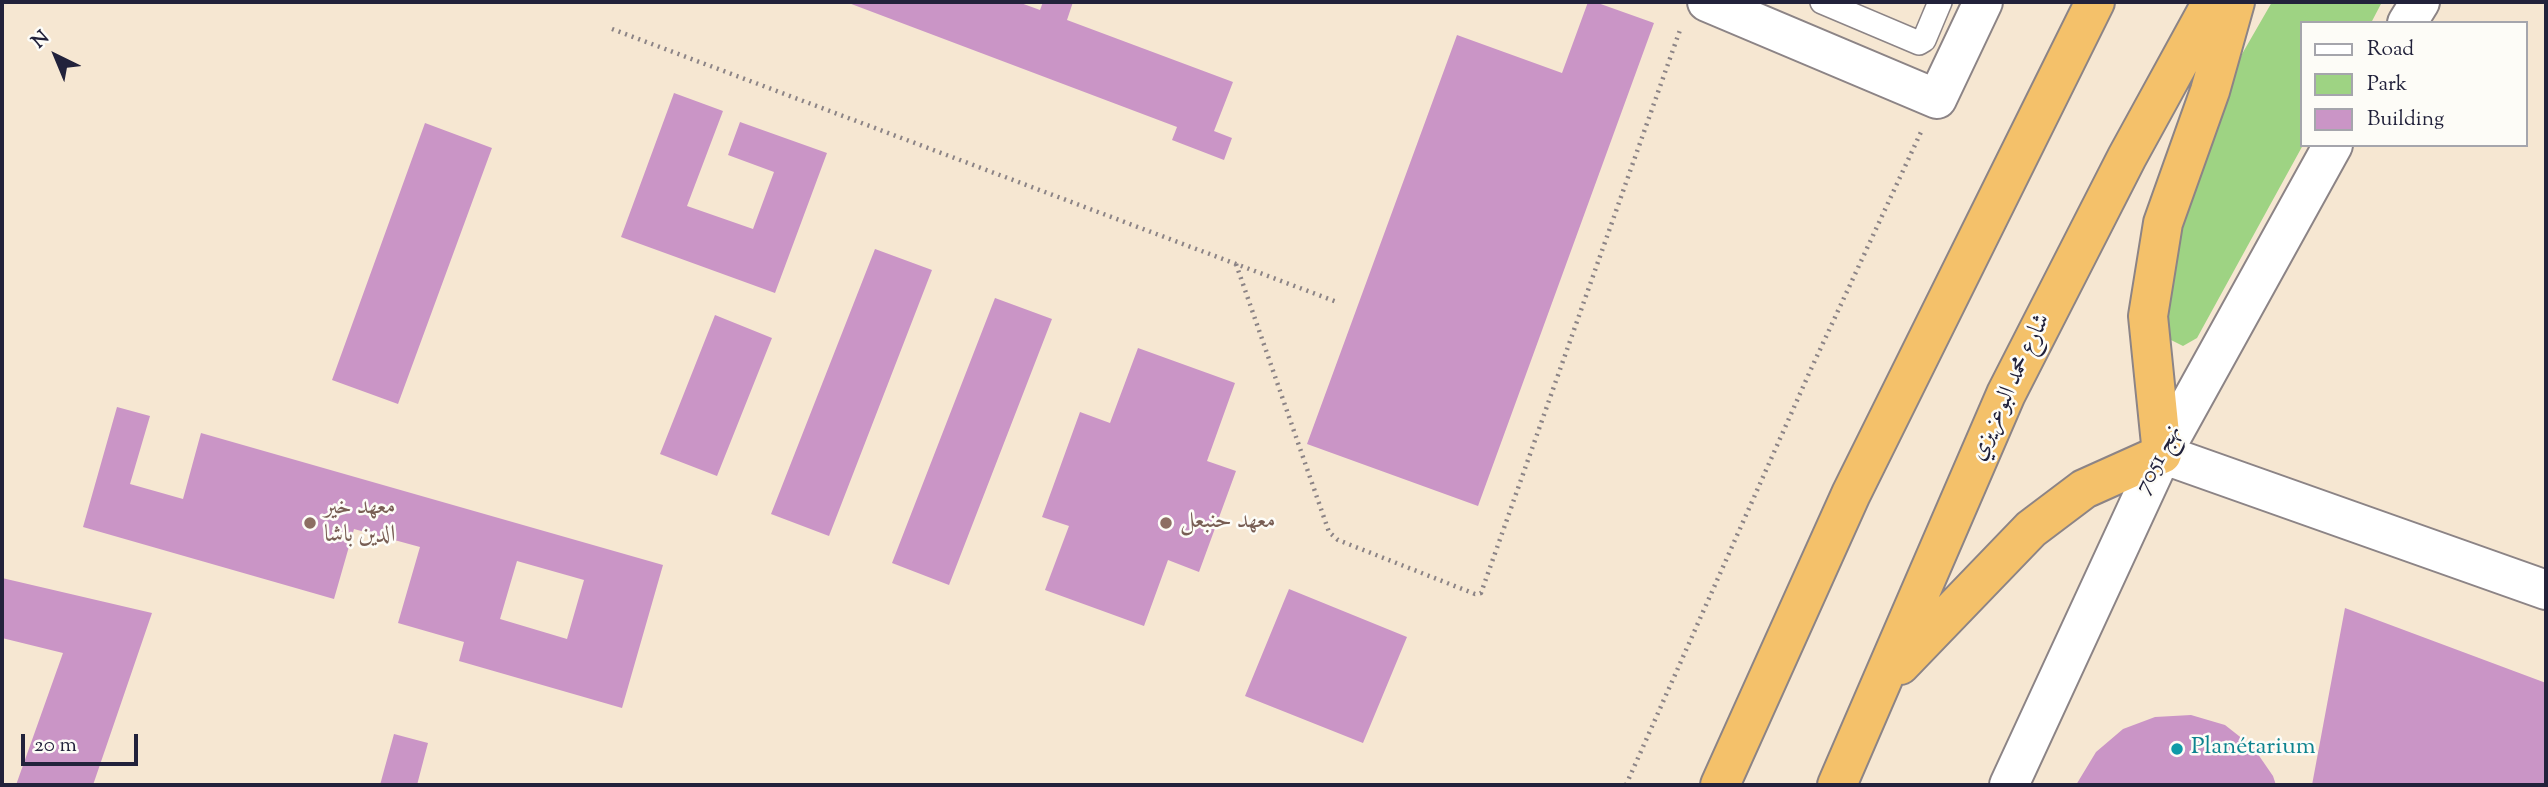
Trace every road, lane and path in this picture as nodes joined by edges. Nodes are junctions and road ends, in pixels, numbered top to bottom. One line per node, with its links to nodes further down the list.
1 (1822, 2): 2 (lane)
2 (1940, 2)
3 (1983, 2): 11 (street)
4 (2095, 2): 19 (highway)
5 (2212, 2): 17 (highway, شارع محمد البوعزيزي)
6 (2235, 2): 15 (highway)
7 (2420, 2): 9 (street)
8 (1695, 10): 11 (street); 13 (path)
9 (2408, 21)
10 (612, 29): 13 (path)
11 (1937, 99): 18 (path)
12 (2332, 147): 15 (street, نهج 7051)
13 (1236, 264): 14 (path)
14 (1337, 302)
15 (2162, 454): 16 (street); 17 (highway); 21 (street, نهج 7051)
16 (2546, 590)
17 (1877, 691): 20 (highway, شارع محمد البوعزيزي)
18 (1626, 785)
19 (1720, 785)
20 (1837, 785)
21 (2009, 785)

